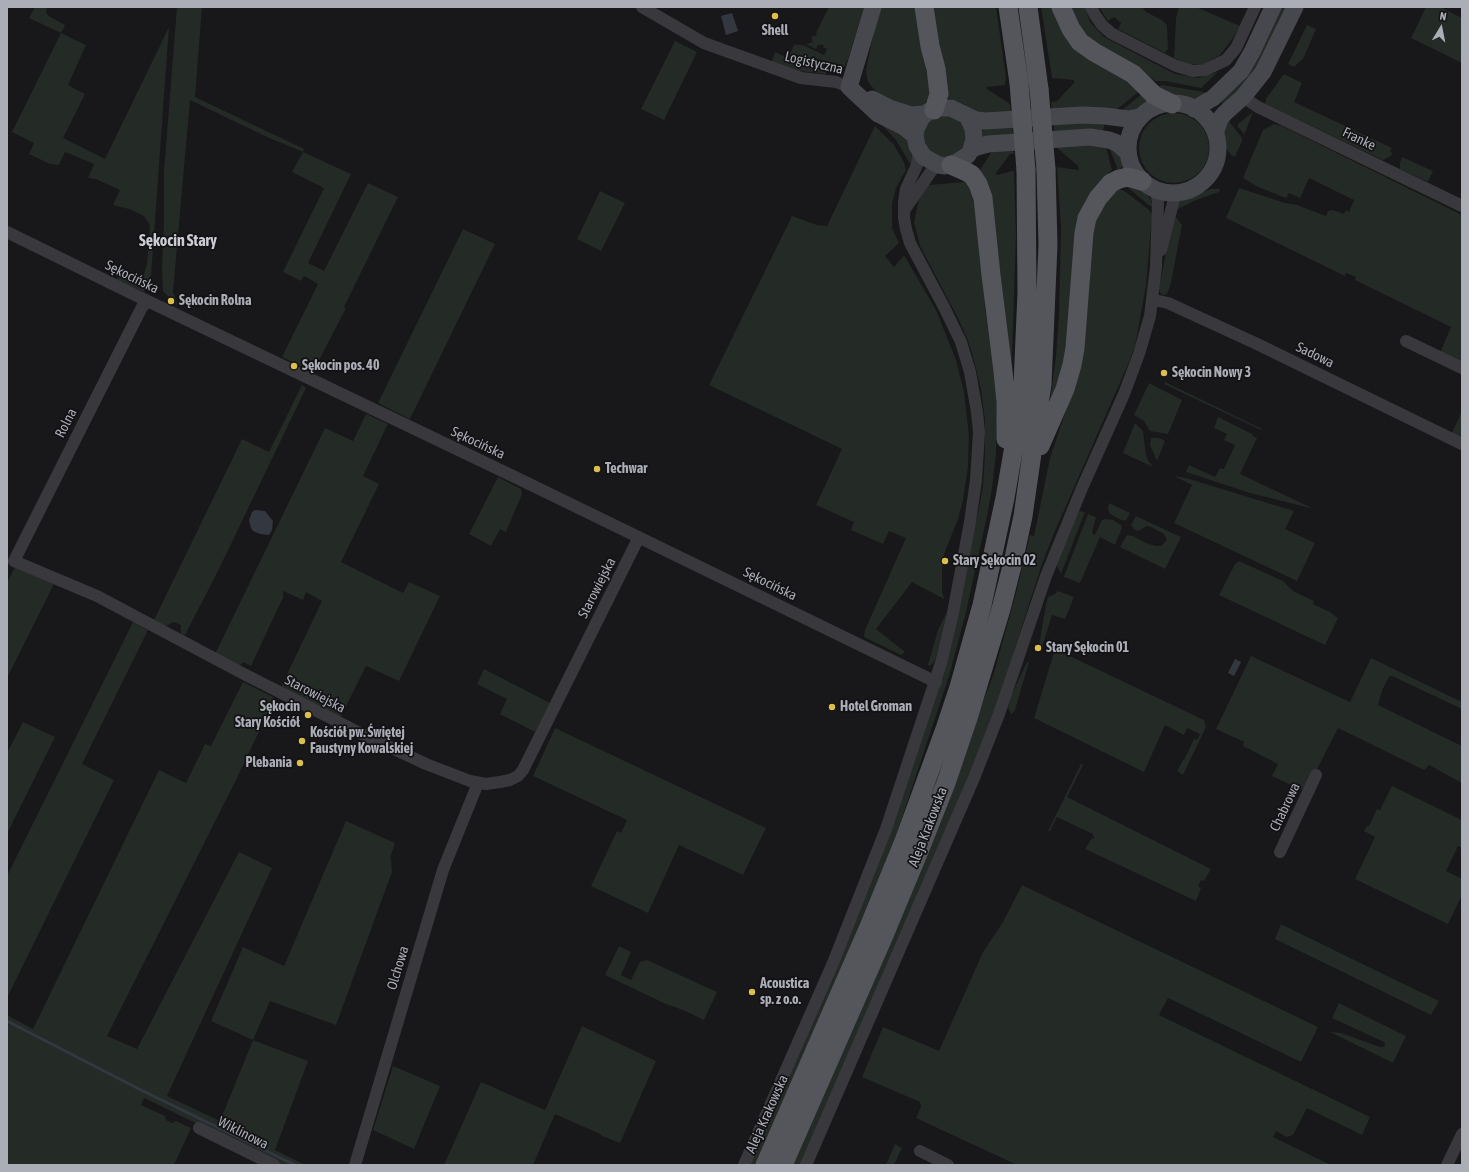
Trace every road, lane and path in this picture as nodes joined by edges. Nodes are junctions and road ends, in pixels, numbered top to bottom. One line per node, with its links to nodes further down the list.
1 (642, 7): 11 (street, Logistyczna)
2 (873, 7): 11 (main road)
3 (924, 7): 15 (main road)
4 (1008, 7): 35 (main road, bridge)
5 (1028, 7): 34 (main road, bridge)
6 (1061, 7): 13 (main road)
7 (1091, 7): 8 (street)
8 (1255, 7)
9 (1273, 7): 14 (main road)
10 (1295, 7): 12 (main road)
11 (849, 87): 15 (main road); 19 (main road)
12 (1243, 96): 18 (main road); 25 (street, Franke)
13 (1172, 104): 14 (main road); 17 (main road)
14 (1194, 109): 18 (main road)
15 (929, 112): 16 (main road); 19 (main road)
16 (968, 117): 17 (main road); 20 (main road)
17 (1139, 117): 21 (main road)
18 (1216, 131): 24 (main road)
19 (917, 143): 22 (main road); 26 (street, Aleja Krakowska)
20 (971, 150): 21 (main road); 22 (main road)
21 (1128, 153): 23 (main road)
22 (945, 165): 26 (street); 35 (main road)
23 (1148, 185): 24 (main road); 28 (street); 34 (main road)
24 (1180, 192): 28 (street)
25 (1462, 206)
26 (904, 210): 38 (street, Aleja Krakowska)
27 (7, 232): 29 (street, Sękocińska)
28 (1156, 267): 30 (street)
29 (148, 301): 36 (street, Sękocińska); 37 (street, Rolna)
30 (1152, 301): 33 (street, Sadowa); 51 (street)
31 (1406, 341): 32 (street)
32 (1462, 368)
33 (1462, 444)
34 (1030, 474): 50 (main road, Aleja Krakowska)
35 (1005, 498): 49 (main road, Aleja Krakowska)
36 (639, 537): 38 (street, Sękocińska); 40 (street, Starowiejska)
37 (14, 561): 40 (street, Starowiejska)
38 (936, 682): 48 (street, Aleja Krakowska)
39 (1316, 775): 41 (street, Chabrowa)
40 (478, 783): 47 (street, Olchowa)
41 (1280, 852)
42 (199, 1128): 45 (street, Wiklinowa)
43 (1462, 1134): 53 (street)
44 (920, 1151): 52 (street)
45 (257, 1162): 46 (street, Wiklinowa)
46 (274, 1165)
47 (355, 1165)
48 (744, 1165)
49 (765, 1165)
50 (783, 1165)
51 (806, 1165)
52 (948, 1165)
53 (1447, 1165)

